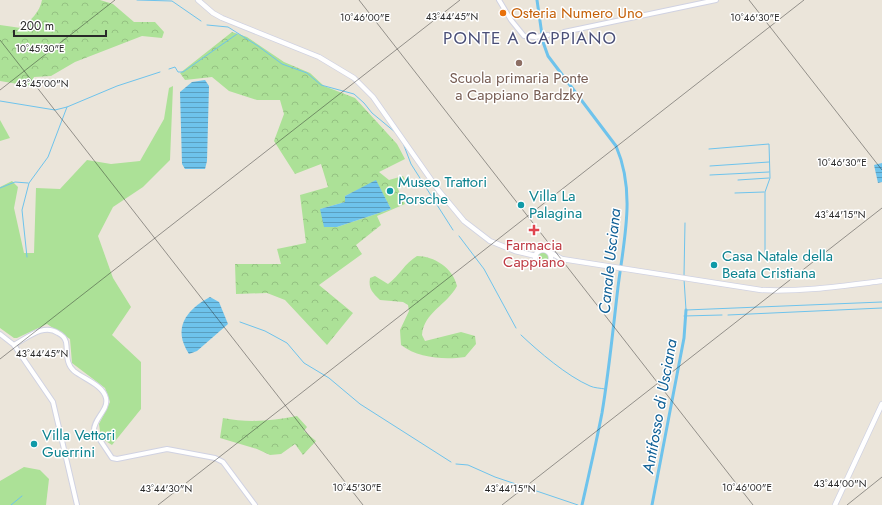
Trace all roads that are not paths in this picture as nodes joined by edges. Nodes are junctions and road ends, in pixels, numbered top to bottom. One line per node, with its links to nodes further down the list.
1 (198, 0): 7 (main road)
2 (499, 0): 5 (street)
3 (716, 0): 4 (street)
4 (564, 32)
5 (548, 35)
6 (549, 252): 7 (main road); 8 (main road); 9 (main road)
7 (536, 256): 9 (main road)
8 (562, 259): 9 (main road); 10 (main road)
9 (550, 262)
10 (882, 281)
11 (0, 334): 12 (street)
12 (14, 345): 14 (street); 15 (street)
13 (882, 404): 16 (main road)
14 (77, 505)
15 (255, 505)
16 (835, 505)

